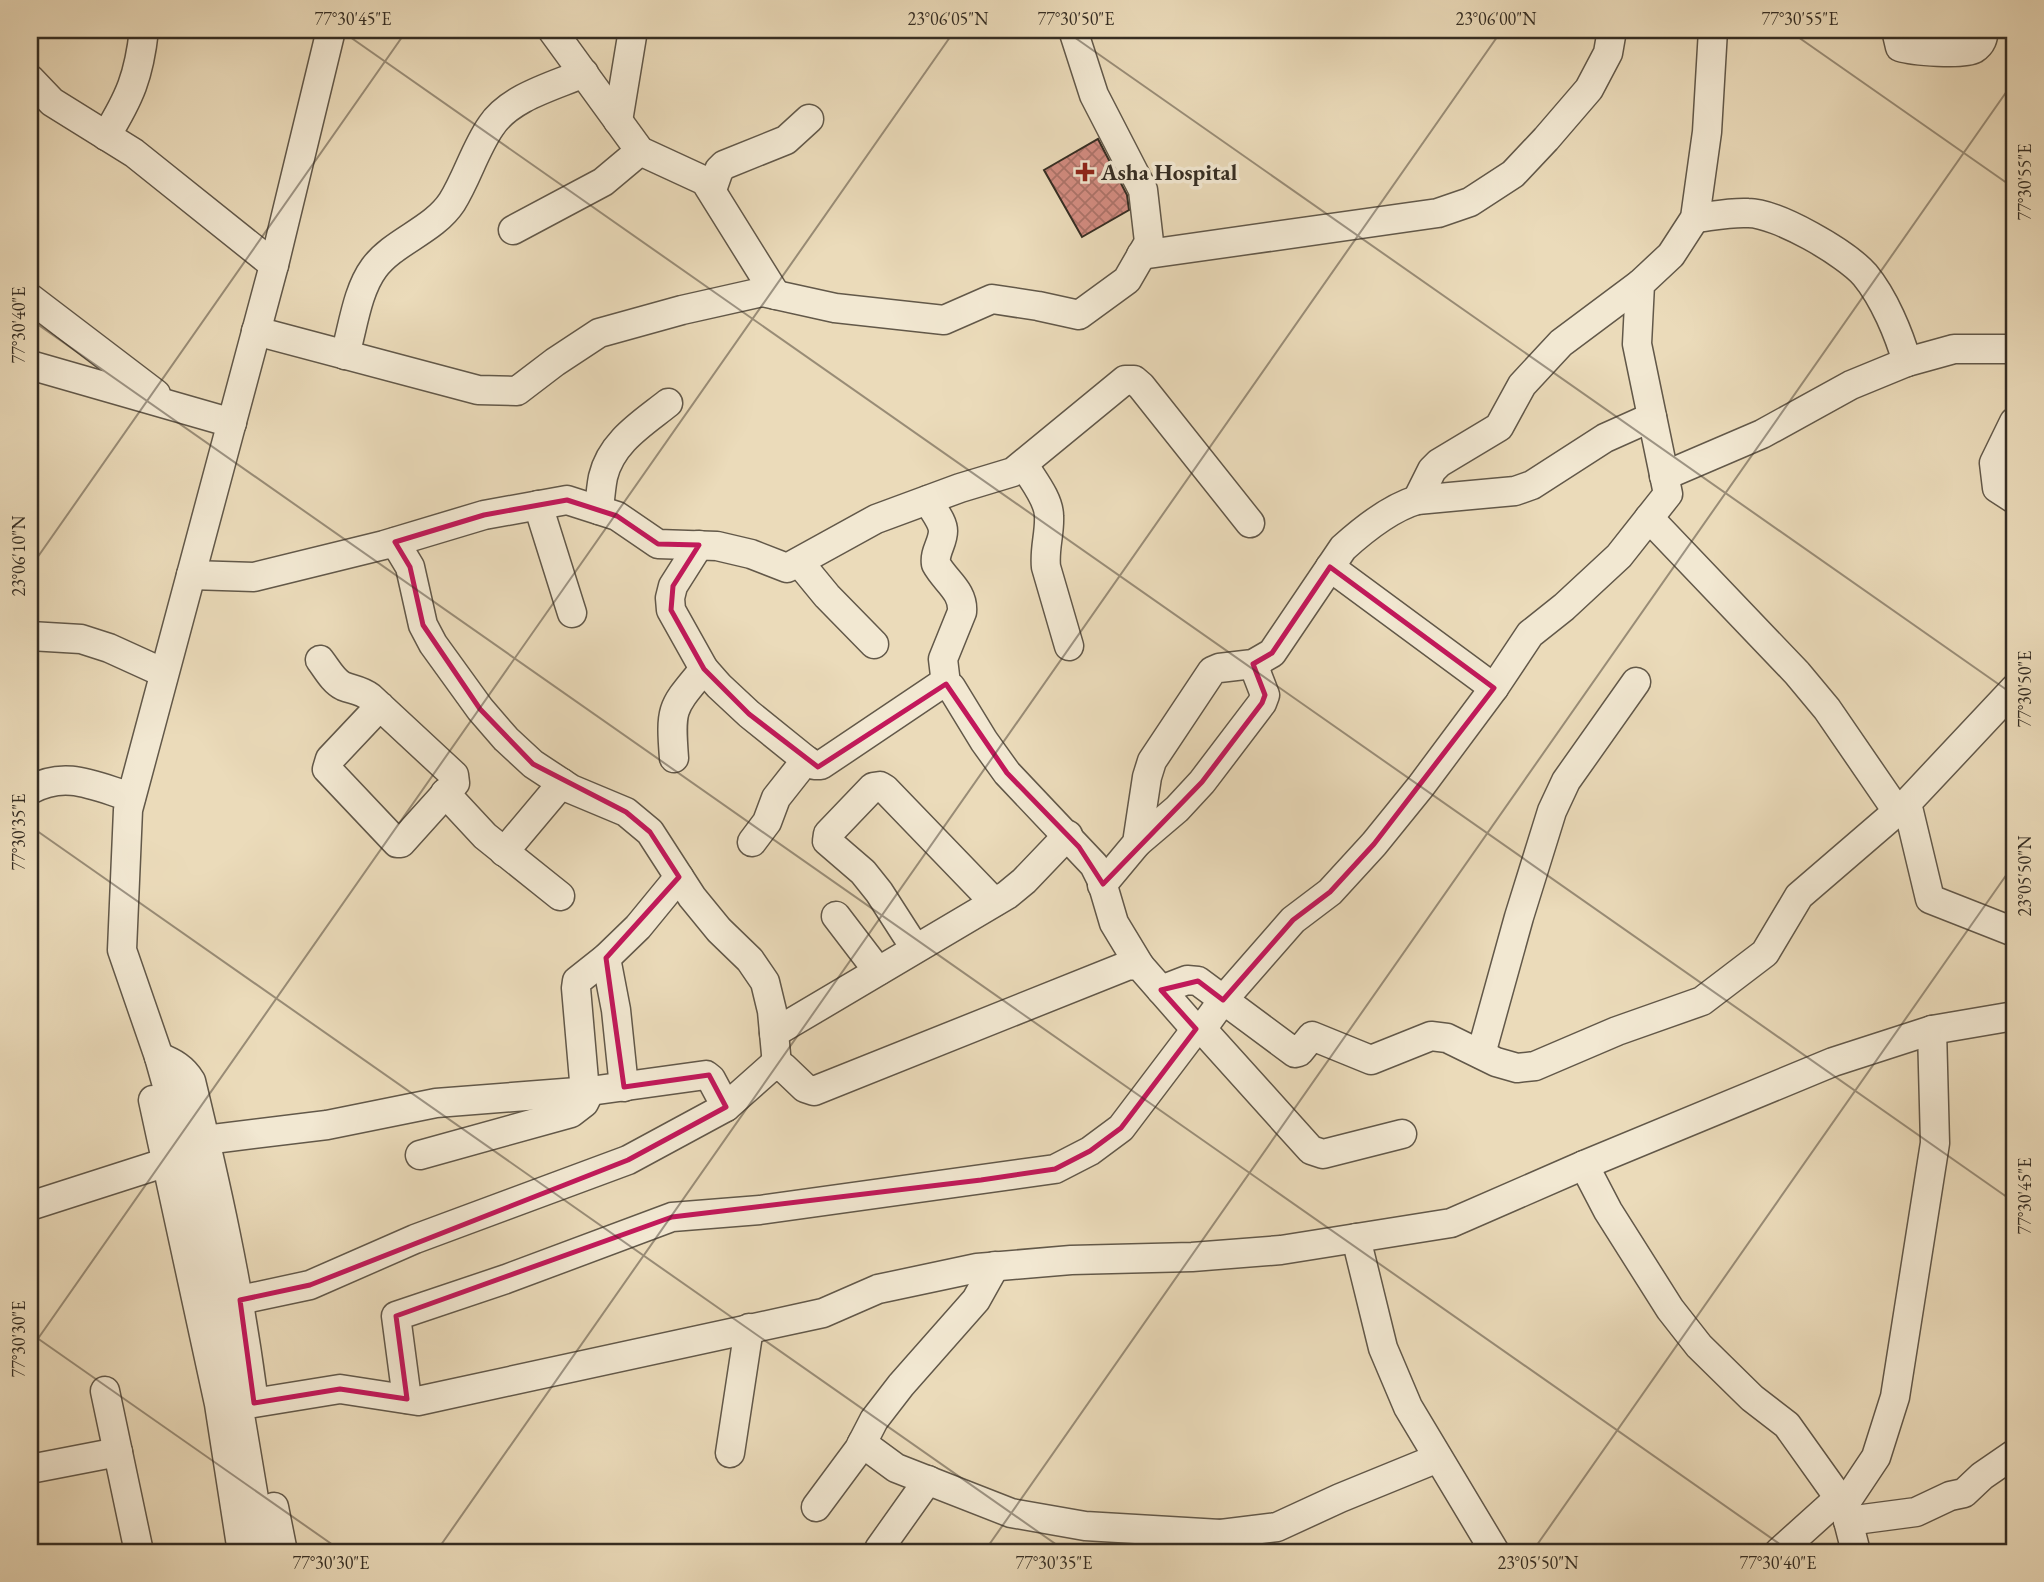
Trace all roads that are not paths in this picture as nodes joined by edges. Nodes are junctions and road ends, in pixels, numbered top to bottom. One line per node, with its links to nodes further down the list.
1 (144, 30): 14 (street)
2 (331, 30): 20 (street)
3 (552, 30): 10 (street)
4 (633, 30): 13 (street)
5 (1073, 30): 19 (street)
6 (1612, 30): 19 (street)
7 (1713, 30): 17 (street)
8 (1896, 30): 9 (street)
9 (1984, 30)
10 (584, 73): 13 (street); 26 (street)
11 (30, 79): 14 (street)
12 (809, 119): 16 (street)
13 (618, 121): 15 (street)
14 (106, 136): 20 (street)
15 (640, 150): 16 (street); 18 (street)
16 (712, 190): 22 (street)
17 (1695, 218): 21 (street); 27 (street)
18 (513, 230)
19 (1141, 255): 22 (street)
20 (274, 265): 24 (street)
21 (1640, 284): 31 (street); 38 (street)
22 (776, 295): 26 (street)
23 (30, 298): 30 (street)
24 (256, 331): 26 (street); 33 (street)
25 (2014, 349): 27 (street)
26 (345, 355)
27 (1907, 362): 35 (street)
28 (30, 365): 30 (street)
29 (668, 403): 40 (street)
30 (170, 405): 33 (street)
31 (1652, 417): 35 (street); 38 (street)
32 (2014, 422): 36 (street)
33 (232, 423): 47 (street)
34 (1024, 465): 37 (street); 42 (street); 51 (street)
35 (1664, 476): 41 (street)
36 (2014, 499)
37 (928, 500): 45 (street); 57 (street)
38 (1417, 500): 46 (street)
39 (538, 505): 40 (street); 43 (street); 48 (street)
40 (599, 510): 44 (street)
41 (1649, 518): 58 (street); 67 (street)
42 (1250, 523)
43 (395, 542): 47 (street); 63 (street)
44 (699, 545): 45 (street); 54 (street)
45 (799, 562): 50 (street)
46 (1330, 567): 53 (street); 58 (street)
47 (191, 575): 55 (street)
48 (572, 613)
49 (30, 636): 55 (street)
50 (874, 644)
51 (1069, 646)
52 (320, 660): 60 (street)
53 (1252, 664): 70 (street); 70 (street)
54 (704, 669): 61 (street); 62 (street)
55 (164, 673): 66 (street)
56 (1636, 682): 88 (street)
57 (946, 684): 62 (street); 68 (street)
58 (1494, 688): 83 (street)
59 (2014, 689): 67 (street)
60 (380, 706): 65 (street); 65 (street)
61 (674, 758)
62 (806, 760): 69 (street)
63 (562, 783): 71 (street); 72 (street)
64 (30, 790): 66 (street)
65 (446, 793): 71 (street)
66 (131, 797): 89 (street)
67 (1902, 807): 77 (street); 88 (street)
68 (1068, 835): 73 (street); 75 (street)
69 (752, 842)
70 (1137, 843): 73 (street)
71 (505, 852): 74 (street)
72 (679, 877): 79 (street); 87 (street)
73 (1102, 885): 80 (street)
74 (560, 896)
75 (994, 902): 78 (street); 78 (street)
76 (836, 915): 81 (street)
77 (2014, 932)
78 (915, 948): 81 (street)
79 (606, 958): 91 (street); 92 (street)
80 (1140, 966): 82 (street); 90 (street)
81 (878, 971): 87 (street)
82 (1161, 990): 83 (street); 85 (street)
83 (1223, 1000): 85 (street); 88 (street)
84 (2014, 1016): 86 (street)
85 (1199, 1029): 94 (street); 105 (street)
86 (1932, 1030): 98 (street); 115 (street)
87 (774, 1033): 90 (street)
88 (1481, 1054)
89 (159, 1058): 95 (street); 97 (street); 120 (street)
90 (777, 1065): 93 (street)
91 (624, 1087): 92 (street); 93 (street)
92 (587, 1091): 95 (street); 96 (street)
93 (726, 1107): 102 (street)
94 (1402, 1134)
95 (205, 1140): 102 (street)
96 (419, 1155)
97 (167, 1162): 99 (street); 119 (street)
98 (1584, 1165): 100 (street); 115 (street)
99 (30, 1206)
100 (1356, 1238): 101 (street); 111 (street)
101 (995, 1266): 103 (street); 107 (street)
102 (240, 1300): 106 (street)
103 (749, 1328): 105 (street); 109 (street)
104 (105, 1391): 108 (street)
105 (407, 1399): 106 (street)
106 (254, 1403): 121 (street)
107 (862, 1443): 113 (street); 114 (street)
108 (118, 1452): 112 (street); 118 (street)
109 (730, 1453)
110 (2014, 1454): 115 (street)
111 (1438, 1458): 116 (street); 123 (street)
112 (30, 1469)
113 (928, 1480): 116 (street); 117 (street)
114 (816, 1507)
115 (1844, 1508): 124 (street); 125 (street)
116 (1220, 1534): 122 (street)
117 (880, 1549)
118 (139, 1552)
119 (242, 1552)
120 (263, 1552)
121 (283, 1552)
122 (1175, 1552)
123 (1495, 1552)
124 (1780, 1552)
125 (1856, 1552)

